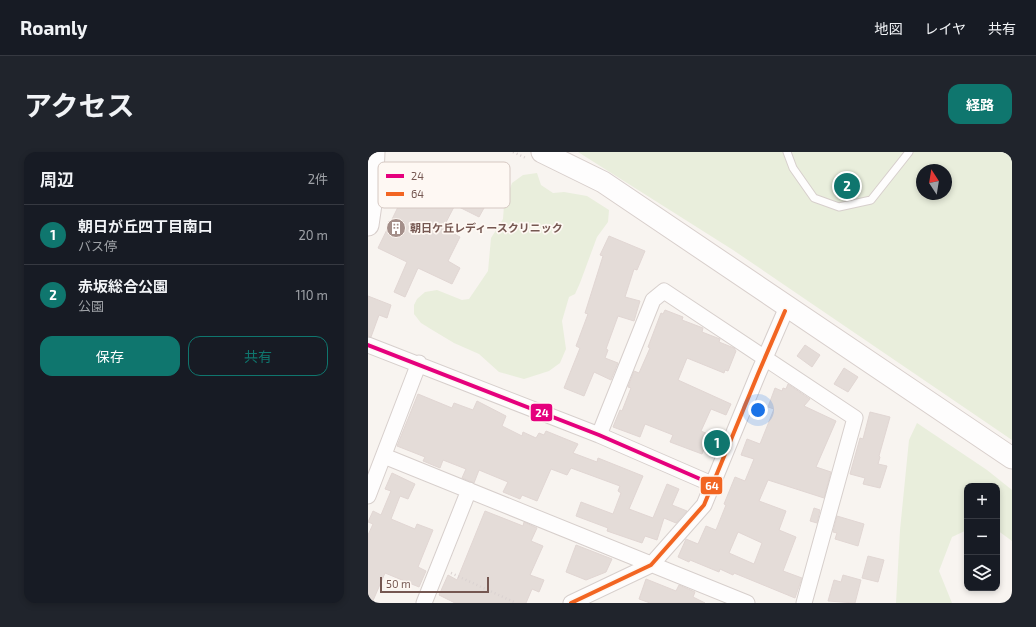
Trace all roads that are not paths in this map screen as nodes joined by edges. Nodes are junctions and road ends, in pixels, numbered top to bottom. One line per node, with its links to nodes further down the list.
1 (374, 152): 5 (street)
2 (542, 152): 6 (street)
3 (787, 152): 4 (lane)
4 (909, 152)
5 (368, 225)
6 (787, 307): 8 (street); 12 (street)
7 (368, 345): 9 (street)
8 (765, 359): 10 (street); 13 (street); 20 (street)
9 (419, 363): 10 (street); 11 (street)
10 (599, 435): 13 (street)
11 (384, 456): 14 (street); 15 (street)
12 (1012, 458)
13 (714, 485): 16 (street)
14 (469, 490): 16 (street); 17 (street)
15 (368, 496)
16 (651, 564): 18 (street); 19 (street)
17 (424, 603)
18 (572, 603)
19 (747, 603)
20 (804, 603)

